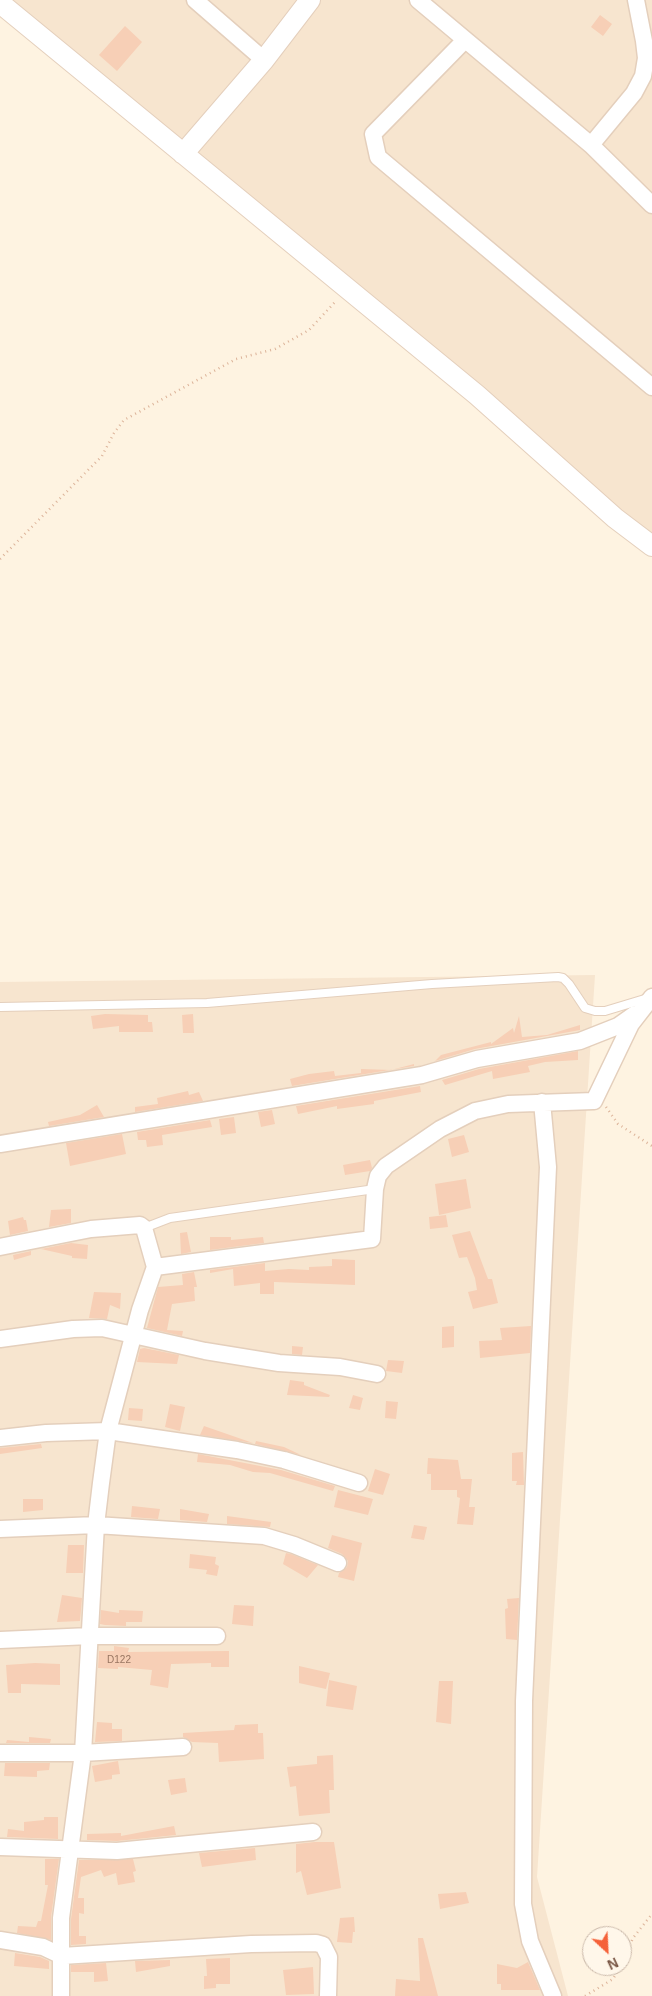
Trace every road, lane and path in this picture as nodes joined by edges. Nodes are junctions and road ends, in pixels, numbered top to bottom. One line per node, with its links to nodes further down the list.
1 (196, 0): 7 (street)
2 (310, 0): 7 (street)
3 (418, 0): 6 (street)
4 (636, 0): 8 (street)
5 (0, 3): 9 (street)
6 (464, 40): 8 (street); 12 (street)
7 (264, 60): 9 (street)
8 (591, 145): 10 (street)
9 (183, 154): 11 (street)
10 (652, 205)
11 (347, 289): 13 (street); 14 (path)
12 (652, 386)
13 (652, 546)
14 (0, 558)
15 (652, 997): 16 (lane); 17 (street)
16 (0, 1007)
17 (639, 1011): 18 (street); 20 (street)
18 (594, 1101): 19 (street); 21 (path)
19 (542, 1102): 22 (street); 51 (street)
20 (0, 1144)
21 (652, 1146)
22 (375, 1189): 23 (lane); 25 (street)
23 (144, 1228): 24 (street); 25 (street)
24 (0, 1246)
25 (155, 1267): 26 (street)
26 (134, 1334): 27 (street); 28 (street); 29 (street)
27 (0, 1339)
28 (377, 1374)
29 (108, 1431): 30 (street); 31 (street); 32 (street)
30 (0, 1438)
31 (359, 1483)
32 (96, 1525): 33 (street); 34 (street); 35 (street)
33 (0, 1529)
34 (338, 1563)
35 (90, 1636): 36 (street); 37 (street); 40 (street)
36 (217, 1636)
37 (0, 1640)
38 (183, 1747): 40 (street)
39 (0, 1753): 40 (street)
40 (83, 1754): 43 (street)
41 (313, 1832): 43 (street)
42 (0, 1847): 43 (street)
43 (70, 1849): 47 (street)
44 (652, 1914): 46 (path)
45 (0, 1940): 47 (street)
46 (632, 1940)
47 (62, 1956): 49 (street); 50 (street)
48 (615, 1976): 52 (path)
49 (61, 1996)
50 (328, 1996)
51 (553, 1996)
52 (585, 1996)

